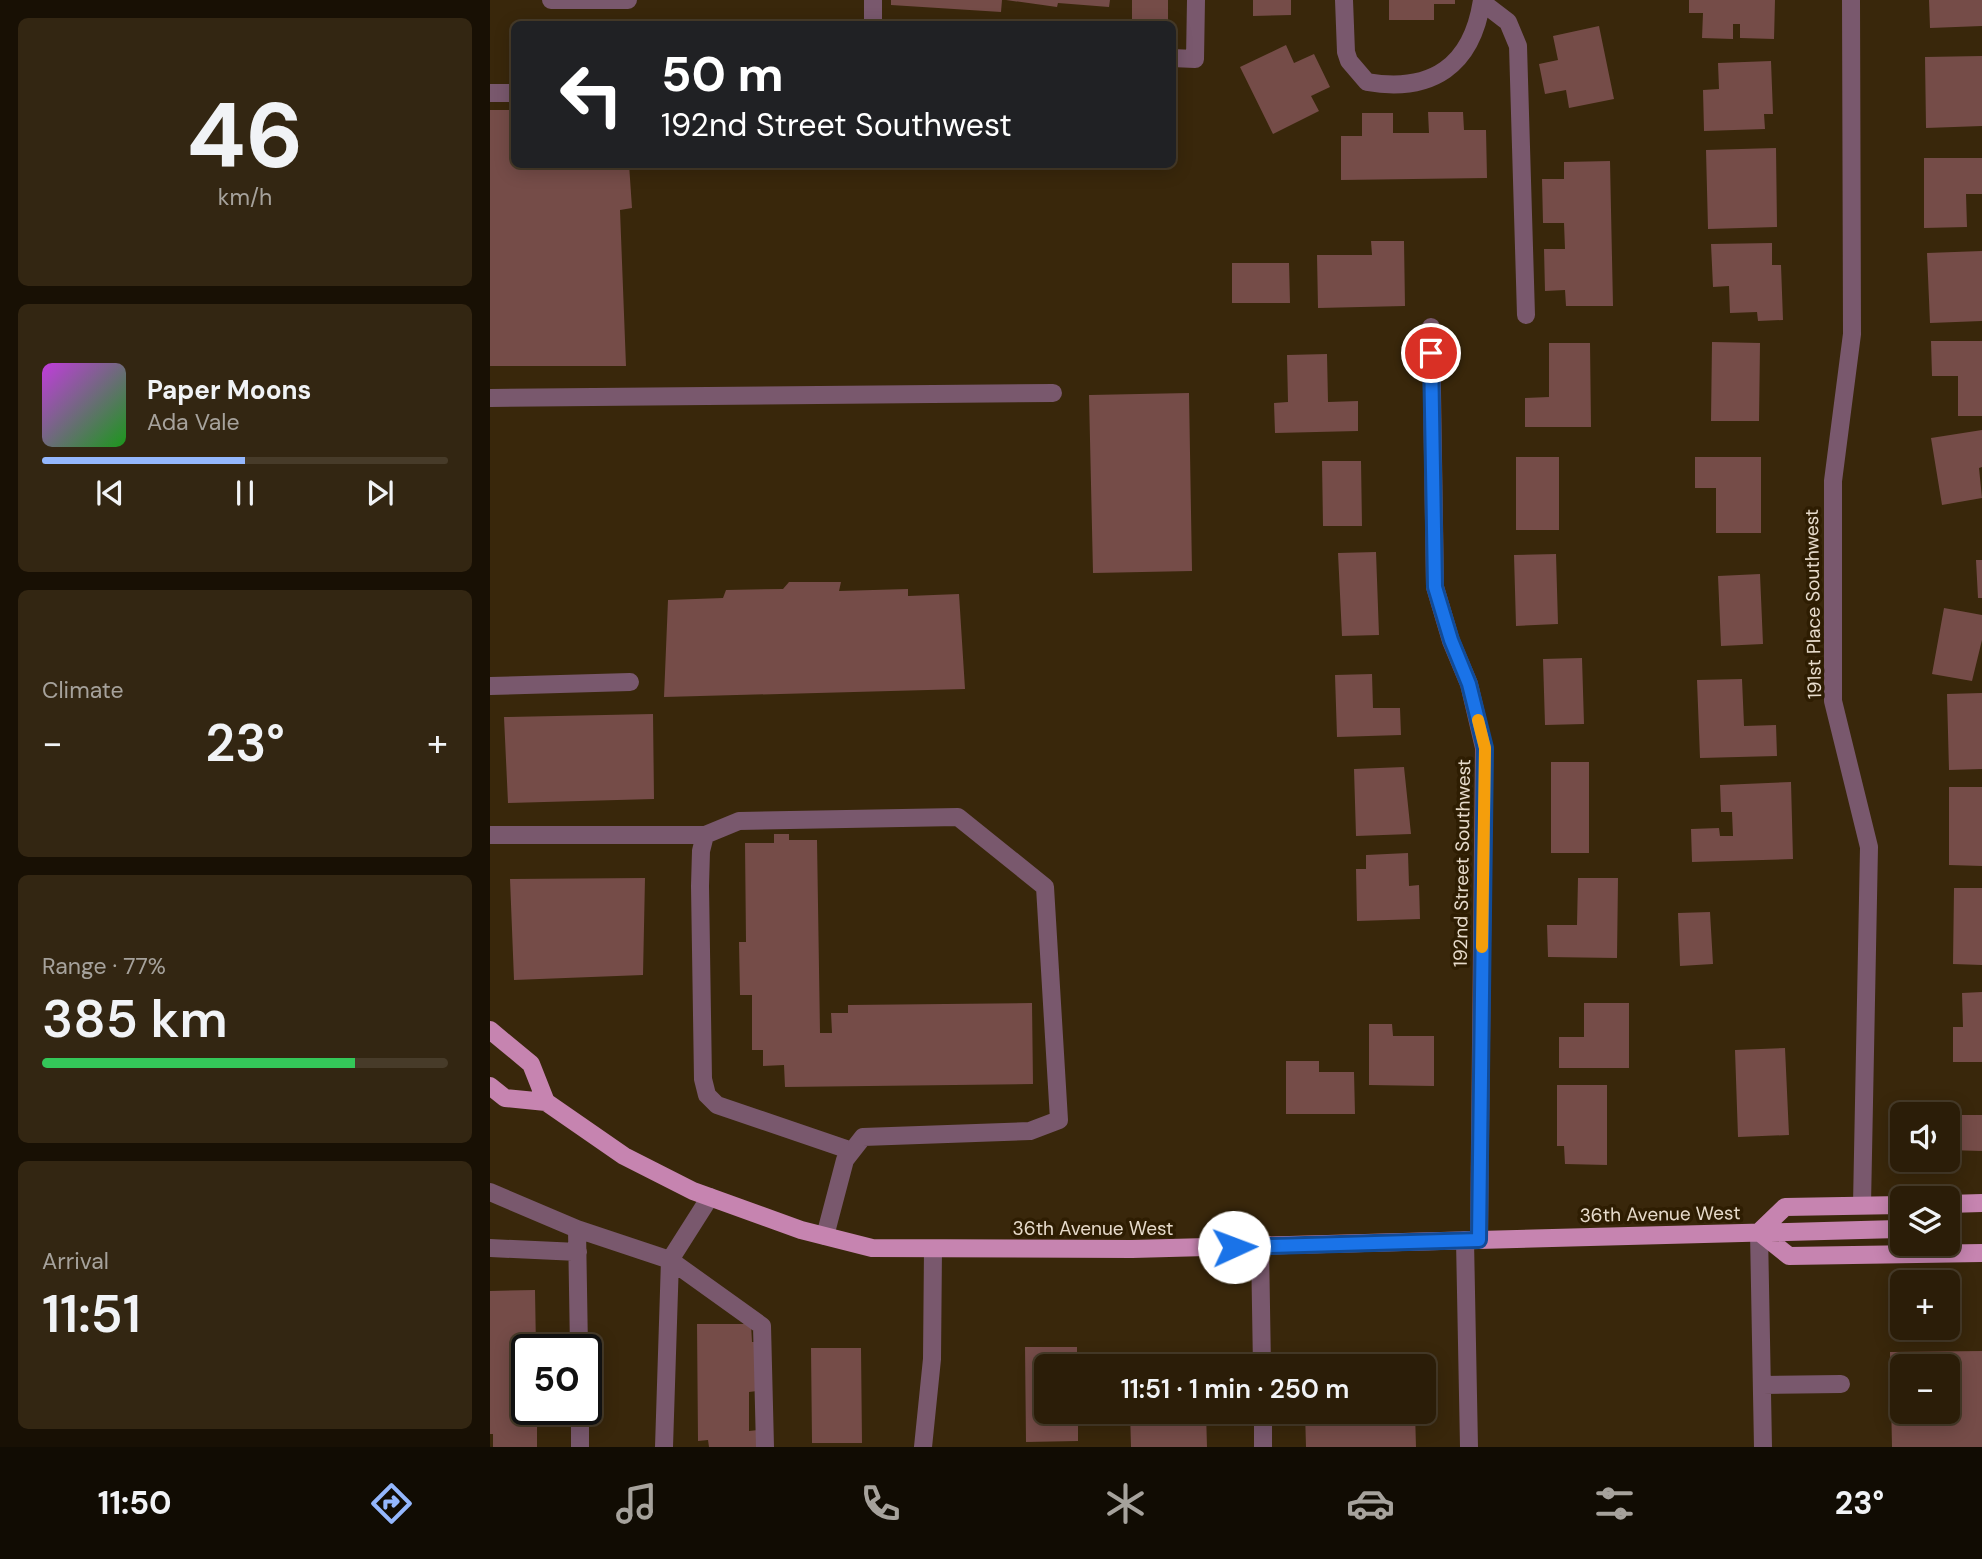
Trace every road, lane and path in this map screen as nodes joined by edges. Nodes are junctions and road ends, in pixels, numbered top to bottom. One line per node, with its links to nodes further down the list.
1 (551, 0): 2 (street)
2 (626, 0)
3 (873, 0): 8 (street)
4 (1196, 0): 9 (street)
5 (1344, 0): 7 (street)
6 (1851, 0): 28 (street, 191st Place Southwest)
7 (1482, 1): 12 (street)
8 (873, 21)
9 (1176, 58)
10 (490, 93): 11 (street)
11 (511, 93)
12 (1526, 315)
13 (1431, 327): 34 (street, 192nd Street Southwest)
14 (1052, 393): 15 (street)
15 (490, 398)
16 (630, 682): 17 (street)
17 (490, 686)
18 (490, 835): 19 (street)
19 (705, 835): 23 (street); 23 (street)
20 (490, 1030): 22 (main road)
21 (490, 1086): 22 (main road, 36th Avenue West)
22 (546, 1102): 25 (main road, 36th Avenue West)
23 (852, 1151): 33 (street)
24 (490, 1192): 30 (street)
25 (710, 1197): 33 (main road, 36th Avenue West); 40 (street)
26 (1982, 1203): 27 (main road)
27 (1960, 1204)
28 (1862, 1205): 29 (main road, 36th Avenue West); 32 (main road, 36th Avenue West)
29 (1890, 1205)
30 (578, 1229): 38 (street); 40 (street)
31 (1890, 1229): 32 (main road)
32 (1759, 1233): 34 (main road, 36th Avenue West); 39 (main road, 36th Avenue West); 44 (street)
33 (825, 1236): 37 (main road, 36th Avenue West)
34 (1472, 1240): 35 (main road, 36th Avenue West); 52 (street, 192nd Street Southwest)
35 (1260, 1246): 37 (main road, 36th Avenue West); 42 (street)
36 (490, 1248): 38 (street)
37 (933, 1249): 50 (street)
38 (578, 1252): 41 (street)
39 (1982, 1254)
40 (670, 1260): 48 (street); 49 (street)
41 (579, 1334)
42 (1262, 1354)
43 (1840, 1384): 44 (street)
44 (1763, 1385): 53 (street)
45 (1263, 1424): 51 (street)
46 (580, 1425): 47 (street)
47 (580, 1447)
48 (664, 1447)
49 (765, 1447)
50 (923, 1447)
51 (1263, 1447)
52 (1469, 1447)
53 (1763, 1447)

